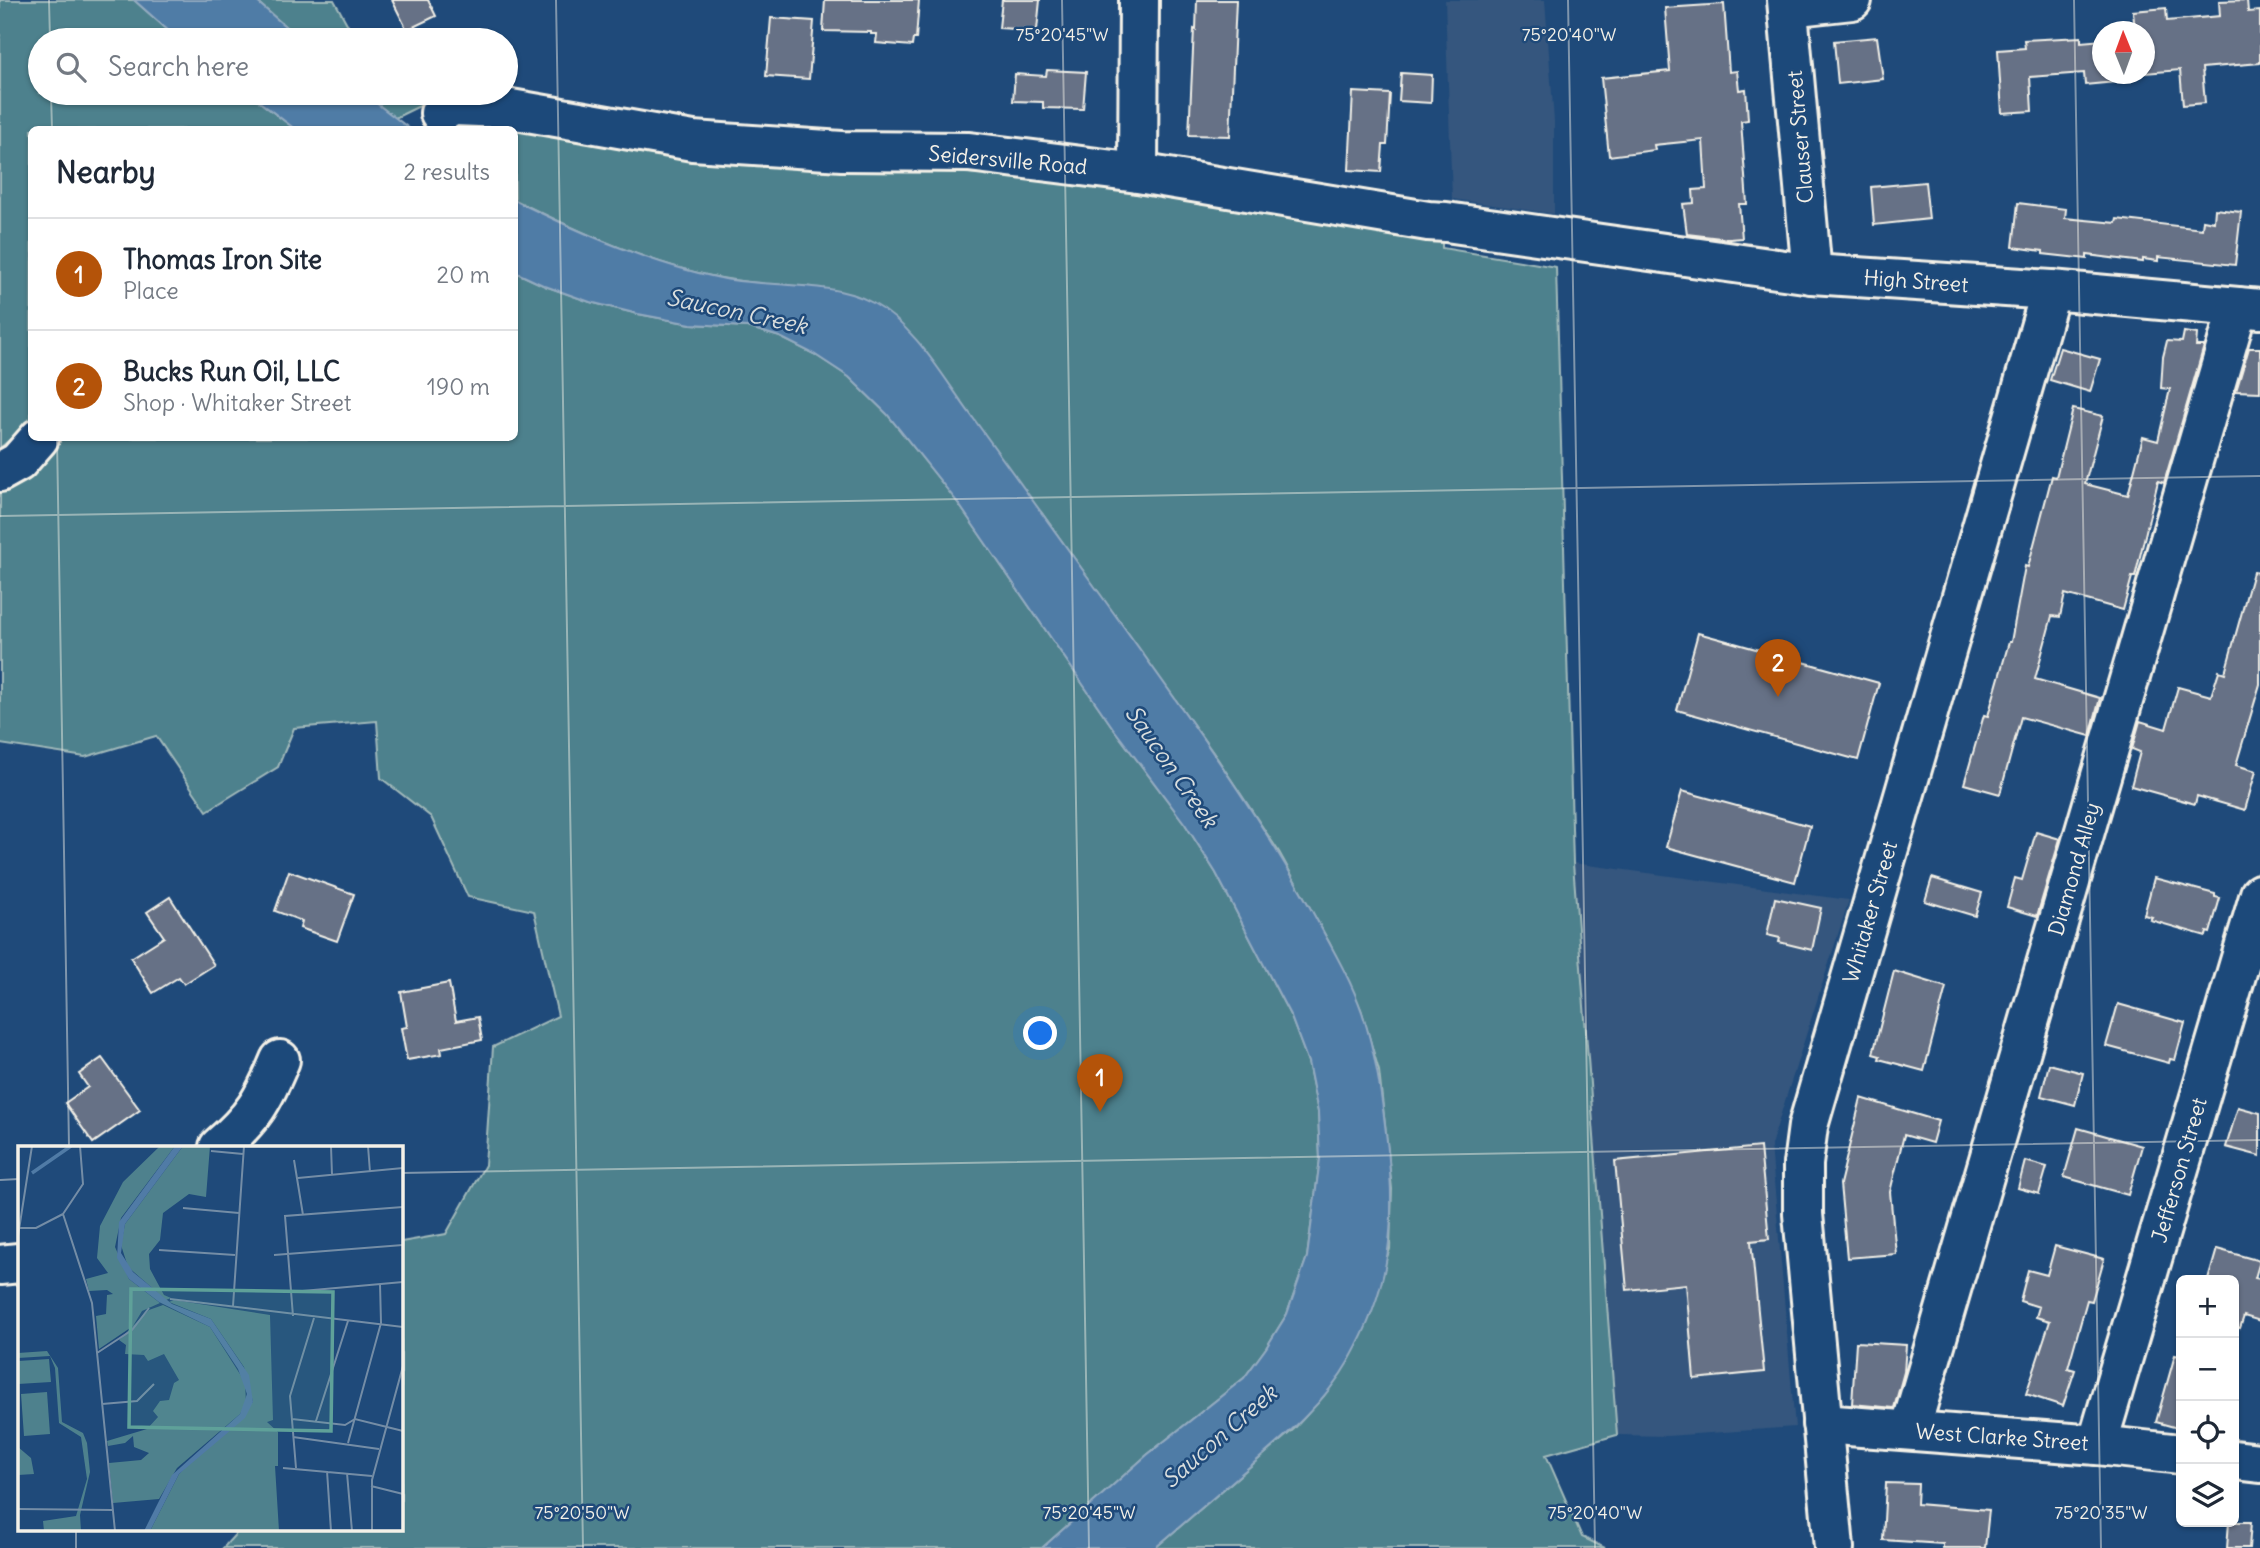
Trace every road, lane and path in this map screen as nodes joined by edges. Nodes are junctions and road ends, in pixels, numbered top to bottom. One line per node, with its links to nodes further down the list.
1 (1139, 0): 5 (street)
2 (1852, 0): 3 (street)
3 (1787, 3): 7 (street, Clauser Street)
4 (440, 113): 5 (street, Seidersville Road)
5 (1138, 173): 6 (street, Seidersville Road)
6 (1574, 240): 7 (street, High Street)
7 (1812, 274): 8 (street, High Street)
8 (2051, 290): 9 (street, High Street); 17 (street, Whitaker Street)
9 (2249, 308): 18 (street, Diamond Alley)
10 (36, 441): 11 (street)
11 (0, 472)
12 (2260, 894): 19 (street, Jefferson Street)
13 (280, 1060): 14 (street)
14 (220, 1146)
15 (18, 1263): 16 (street)
16 (0, 1265)
17 (1822, 1424): 18 (street, West Clarke Street); 23 (street, Whitaker Street)
18 (1910, 1430): 19 (street, West Clarke Street)
19 (2097, 1445): 20 (street, West Clarke Street)
20 (2176, 1453)
21 (2239, 1461): 22 (street)
22 (2260, 1463)
23 (1834, 1548)

